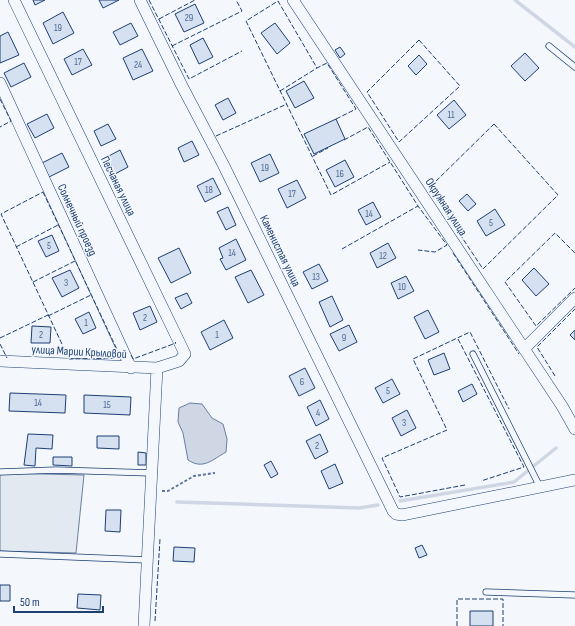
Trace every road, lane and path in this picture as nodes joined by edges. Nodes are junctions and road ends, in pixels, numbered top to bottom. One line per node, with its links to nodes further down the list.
1 (14, 0): 12 (street, Песчаная улица)
2 (140, 0): 18 (street, Каменистая улица)
3 (293, 0): 8 (street, Окружная улица)
4 (549, 46): 5 (lane)
5 (575, 67)
6 (0, 83): 11 (street, Солнечный проезд)
7 (575, 298): 8 (street)
8 (524, 349): 13 (street, Окружная улица)
9 (473, 354): 18 (lane)
10 (0, 361): 11 (street, улица Марии Крыловой)
11 (131, 368): 12 (street, улица Марии Крыловой)
12 (157, 368): 15 (street)
13 (575, 429)
14 (0, 472): 15 (lane)
15 (152, 473): 19 (street)
16 (215, 473): 19 (path)
17 (575, 480): 18 (street)
18 (540, 487)
19 (150, 492): 21 (street)
20 (0, 554): 21 (lane)
21 (148, 560): 24 (street)
22 (486, 592): 23 (lane)
23 (575, 595)
24 (144, 626)

